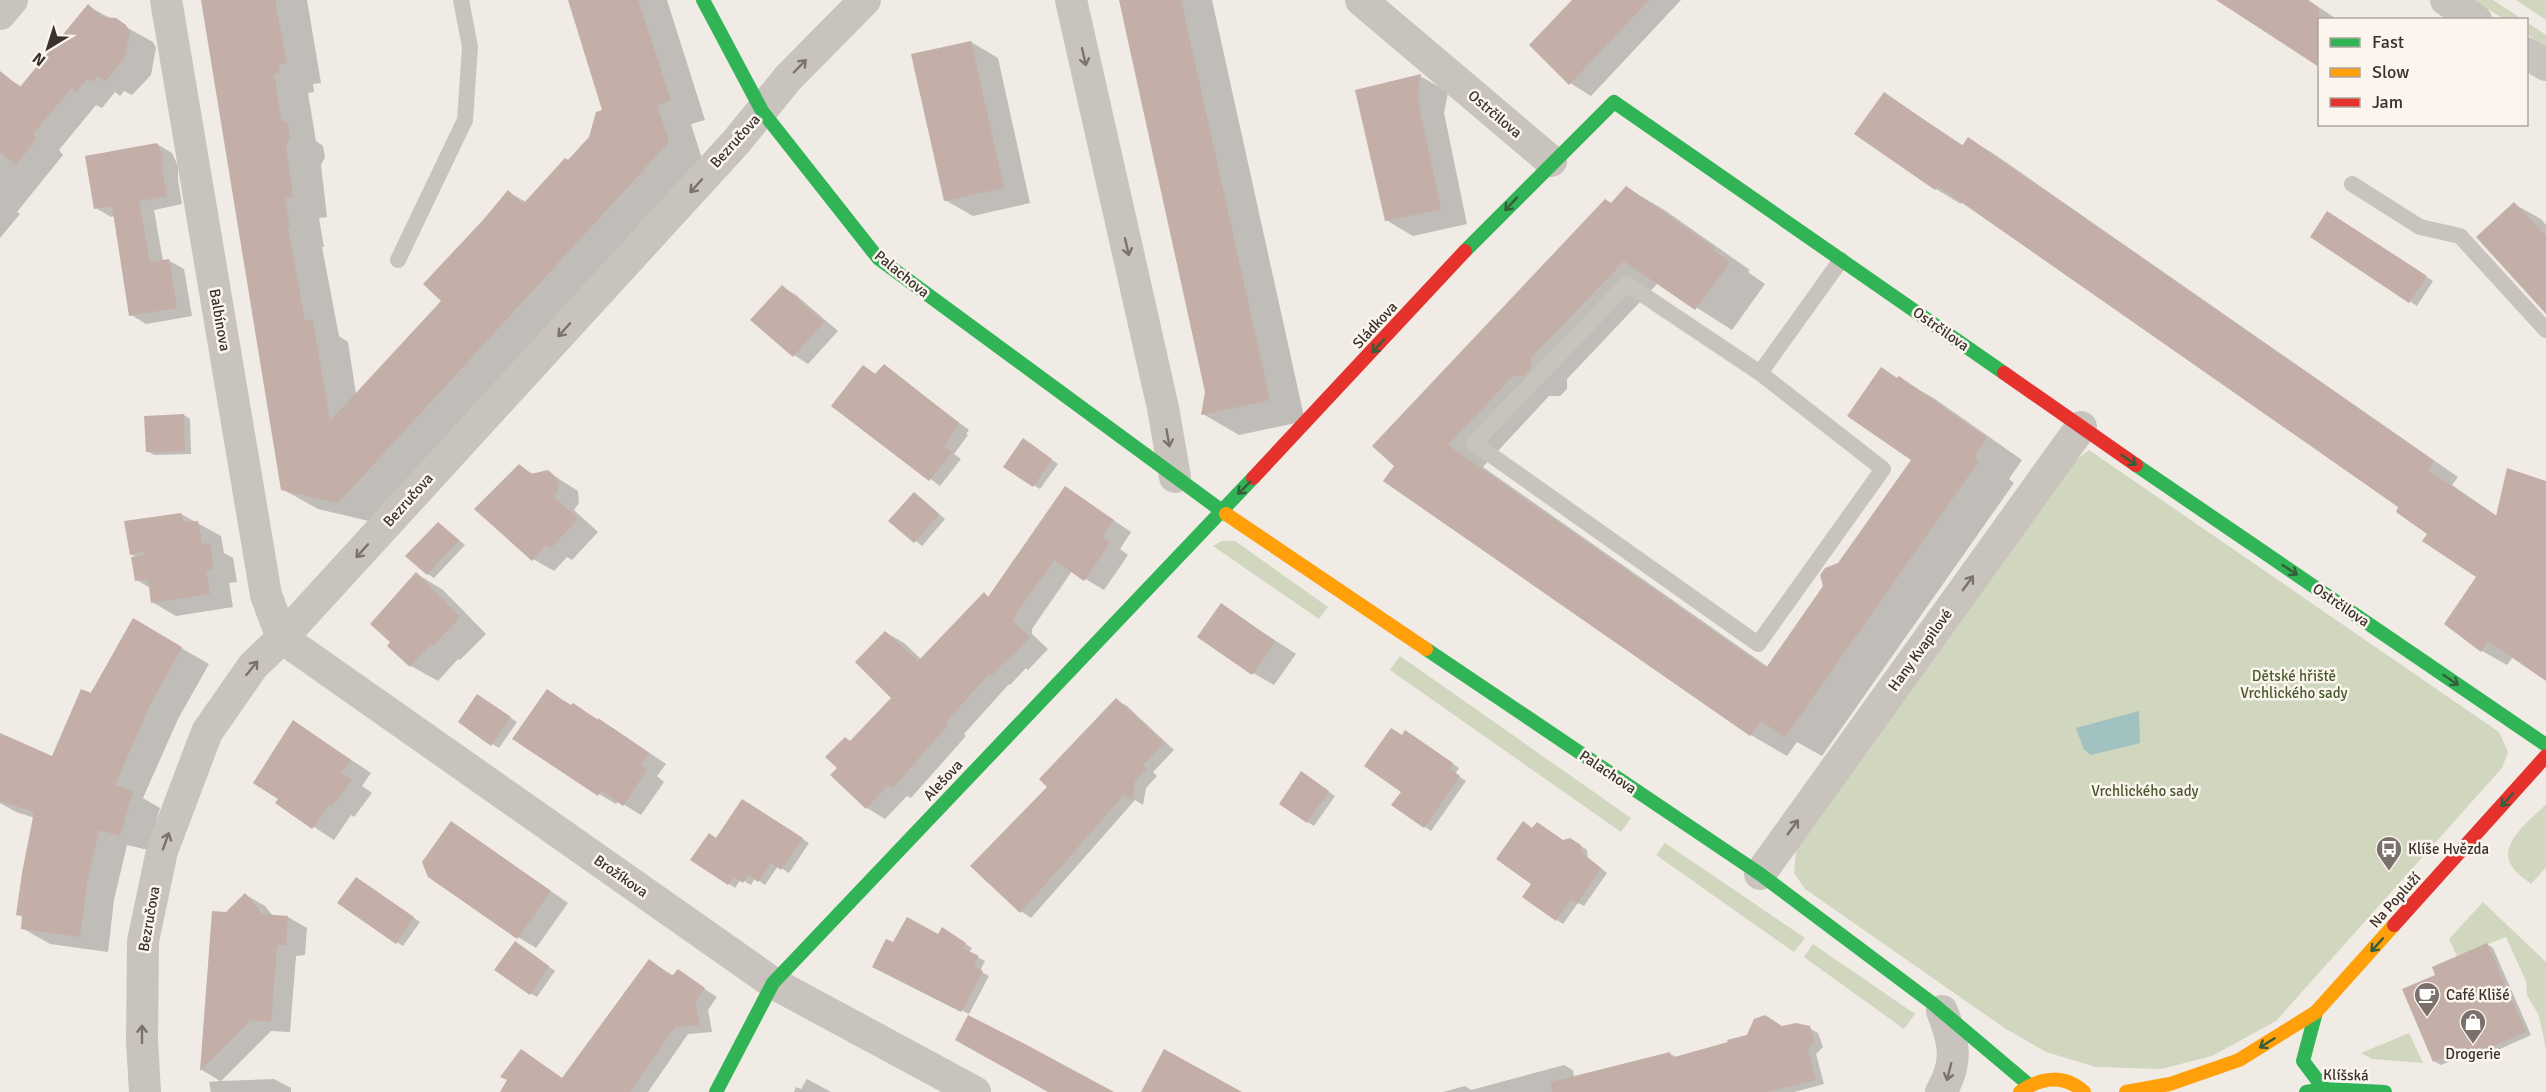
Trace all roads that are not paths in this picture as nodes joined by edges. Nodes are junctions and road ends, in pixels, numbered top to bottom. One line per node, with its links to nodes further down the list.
1 (12, 0): 9 (street)
2 (166, 0): 23 (street, Balbínova)
3 (461, 0): 16 (lane)
4 (703, 0): 13 (street, Palachova)
5 (865, 0): 13 (street, Bezručova, one-way to 5)
6 (1071, 0): 21 (street, one-way to 21)
7 (1361, 0): 14 (street, Ostrčilova)
8 (2446, 0): 10 (street)
9 (0, 14)
10 (2473, 18)
11 (2528, 54): 12 (street)
12 (2546, 65)
13 (762, 111): 21 (street, Palachova); 23 (street, Bezručova, one-way to 23)
14 (1551, 161): 17 (street, Ostrčilova); 22 (street, Sládkova, one-way to 22)
15 (2352, 183): 18 (lane)
16 (398, 260)
17 (1841, 260): 19 (lane); 20 (street, Ostrčilova)
18 (2546, 330)
19 (1760, 373): 19 (lane)
20 (2081, 427): 24 (street, Ostrčilova, one-way to 24); 26 (street, Hany Kvapilové, one-way to 20)
21 (1175, 477): 22 (street, Palachova)
22 (1221, 511): 26 (street, Palachova); 27 (street, Alešova)
23 (282, 638): 27 (street, Brožíkova); 32 (street, Bezručova, one-way to 23)
24 (2546, 745)
25 (2546, 756): 29 (street, Na Popluží, one-way to 29)
26 (1760, 874): 28 (street, Palachova)
27 (773, 983): 33 (street, Alešova); 34 (street, Brožíkova)
28 (1942, 1011): 30 (street, Palachova); 35 (street, one-way to 35)
29 (2316, 1012): 31 (street, Na Popluží); 37 (street, Na Popluží, one-way to 37)
30 (2024, 1088): 36 (street)
31 (2324, 1089): 38 (street, Klíšská); 39 (street, Klíšská)
32 (145, 1092)
33 (716, 1092)
34 (975, 1092)
35 (1941, 1092)
36 (2084, 1092)
37 (2126, 1092)
38 (2306, 1092)
39 (2385, 1092)

